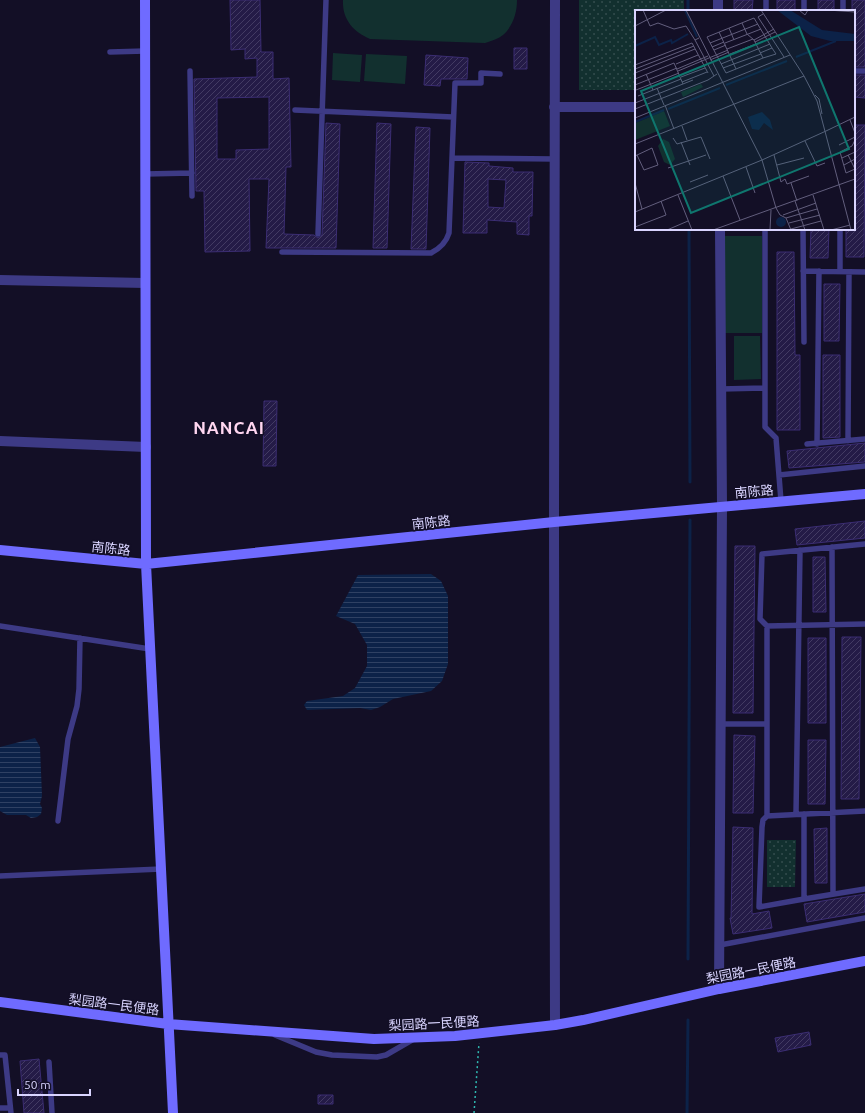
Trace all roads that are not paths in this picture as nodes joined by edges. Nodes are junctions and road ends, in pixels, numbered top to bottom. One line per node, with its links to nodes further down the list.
1 (145, 0): 4 (street)
2 (326, 0): 11 (lane)
3 (555, 0): 8 (street)
4 (145, 51): 5 (lane); 16 (street)
5 (110, 52)
6 (190, 71): 15 (lane)
7 (500, 74): 12 (lane)
8 (554, 107): 9 (street); 14 (street)
9 (635, 107)
10 (295, 110): 11 (lane)
11 (322, 111): 12 (lane); 22 (lane)
12 (453, 117): 13 (lane)
13 (452, 158): 14 (lane); 23 (lane)
14 (554, 160): 45 (street)
15 (192, 173): 16 (lane); 17 (lane)
16 (145, 174): 30 (street)
17 (192, 196)
18 (720, 230): 33 (street)
19 (765, 230): 32 (lane)
20 (804, 230): 24 (lane)
21 (840, 230): 26 (lane)
22 (318, 234)
23 (282, 252)
24 (804, 271): 25 (lane); 31 (lane)
25 (819, 271): 26 (lane); 38 (lane)
26 (840, 272): 27 (lane)
27 (848, 272): 28 (lane); 36 (lane)
28 (865, 272)
29 (0, 280): 30 (street)
30 (145, 283): 39 (street)
31 (804, 342)
32 (765, 388): 33 (lane); 41 (lane)
33 (721, 389): 44 (street)
34 (865, 439): 36 (lane)
35 (0, 441): 39 (street)
36 (848, 441): 38 (lane)
37 (807, 444): 38 (lane)
38 (817, 444)
39 (146, 448): 50 (street)
40 (865, 466): 41 (lane)
41 (779, 475): 43 (lane)
42 (865, 494): 43 (street, 南陈路)
43 (781, 501): 44 (street, 南陈路)
44 (722, 506): 45 (street, 南陈路); 58 (street)
45 (554, 522): 50 (street, 南陈路); 77 (street)
46 (865, 544): 47 (lane)
47 (832, 547): 49 (lane); 51 (lane)
48 (0, 550): 50 (street, 南陈路)
49 (800, 550): 53 (lane); 55 (lane)
50 (146, 564): 57 (street)
51 (832, 624): 52 (lane); 53 (lane); 61 (lane)
52 (865, 624)
53 (798, 625): 55 (lane); 62 (lane)
54 (0, 626): 56 (lane)
55 (767, 626): 59 (lane)
56 (80, 638): 57 (lane); 65 (lane)
57 (150, 649): 66 (street)
58 (721, 724): 59 (lane); 72 (street)
59 (767, 724): 64 (lane)
60 (865, 810): 61 (lane)
61 (833, 812): 63 (lane); 69 (lane)
62 (796, 814): 63 (lane); 64 (lane)
63 (804, 814): 70 (lane)
64 (767, 816): 70 (lane)
65 (58, 821)
66 (161, 869): 67 (lane); 76 (street)
67 (0, 876)
68 (865, 889): 69 (lane)
69 (833, 894): 70 (lane)
70 (804, 900)
71 (865, 918): 72 (lane)
72 (720, 945): 74 (street)
73 (865, 961): 74 (street, 梨园路一民便路)
74 (719, 989): 77 (street, 梨园路一民便路)
75 (0, 1002): 76 (street, 梨园路一民便路)
76 (168, 1024): 78 (street, 梨园路一民便路); 85 (street)
77 (555, 1025): 79 (street, 梨园路一民便路)
78 (267, 1031): 79 (street, 梨园路一民便路); 79 (lane)
79 (416, 1037)
80 (0, 1055): 83 (lane)
81 (49, 1062): 84 (lane)
82 (0, 1108): 83 (lane)
83 (10, 1110)
84 (52, 1113)
85 (173, 1113)

